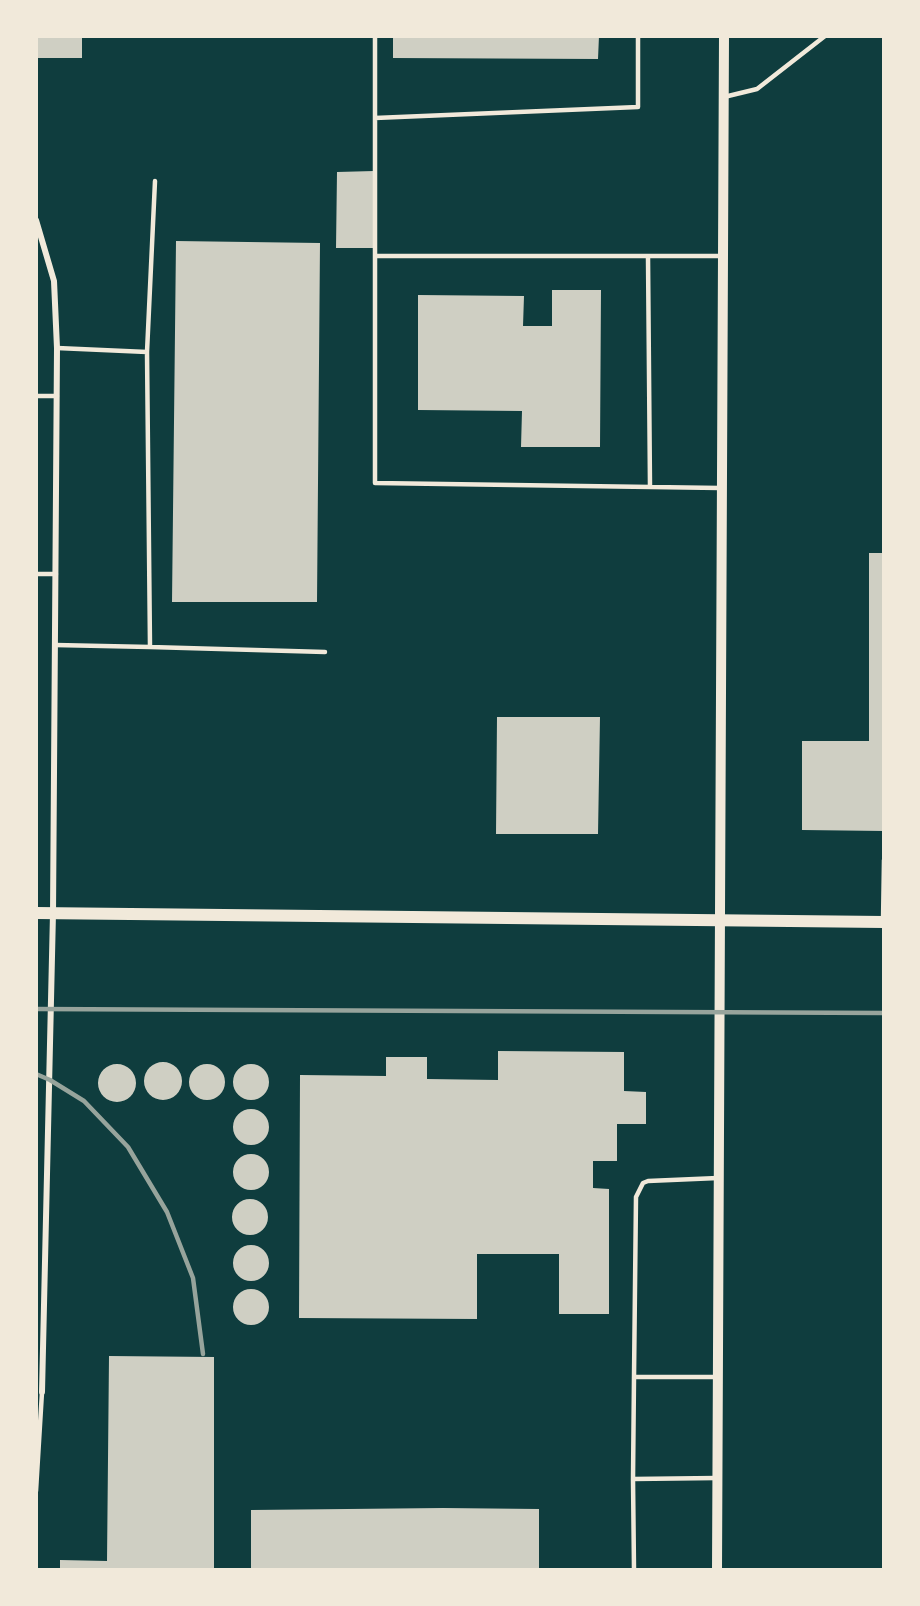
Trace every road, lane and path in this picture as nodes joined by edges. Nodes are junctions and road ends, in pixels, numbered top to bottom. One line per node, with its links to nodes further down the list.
1 (375, 36): 6 (lane)
2 (638, 36): 6 (lane)
3 (724, 36): 5 (street)
4 (825, 36): 5 (lane)
5 (723, 97): 10 (street)
6 (375, 118): 9 (lane)
7 (155, 181): 13 (lane)
8 (36, 220): 12 (street)
9 (375, 256): 11 (lane); 16 (lane)
10 (722, 256): 11 (lane); 17 (street)
11 (648, 257): 16 (lane)
12 (57, 348): 13 (lane); 15 (street)
13 (147, 352): 21 (lane)
14 (36, 396): 15 (lane)
15 (57, 396): 19 (street)
16 (650, 487): 17 (lane)
17 (720, 488): 26 (street)
18 (36, 574): 19 (lane)
19 (56, 574): 20 (street)
20 (55, 645): 21 (lane); 25 (street)
21 (150, 647): 22 (lane)
22 (325, 652)
23 (884, 860): 27 (lane)
24 (36, 913): 25 (main road)
25 (53, 913): 26 (main road); 30 (street)
26 (719, 921): 27 (main road); 28 (street)
27 (883, 922)
28 (718, 1178): 31 (lane); 32 (street)
29 (36, 1346): 30 (lane)
30 (44, 1346): 33 (street)
31 (634, 1377): 32 (lane); 35 (lane)
32 (718, 1377): 34 (street)
33 (42, 1392): 36 (lane)
34 (717, 1478): 35 (lane); 38 (street)
35 (633, 1479): 37 (lane)
36 (36, 1491)
37 (634, 1570)
38 (717, 1570)

